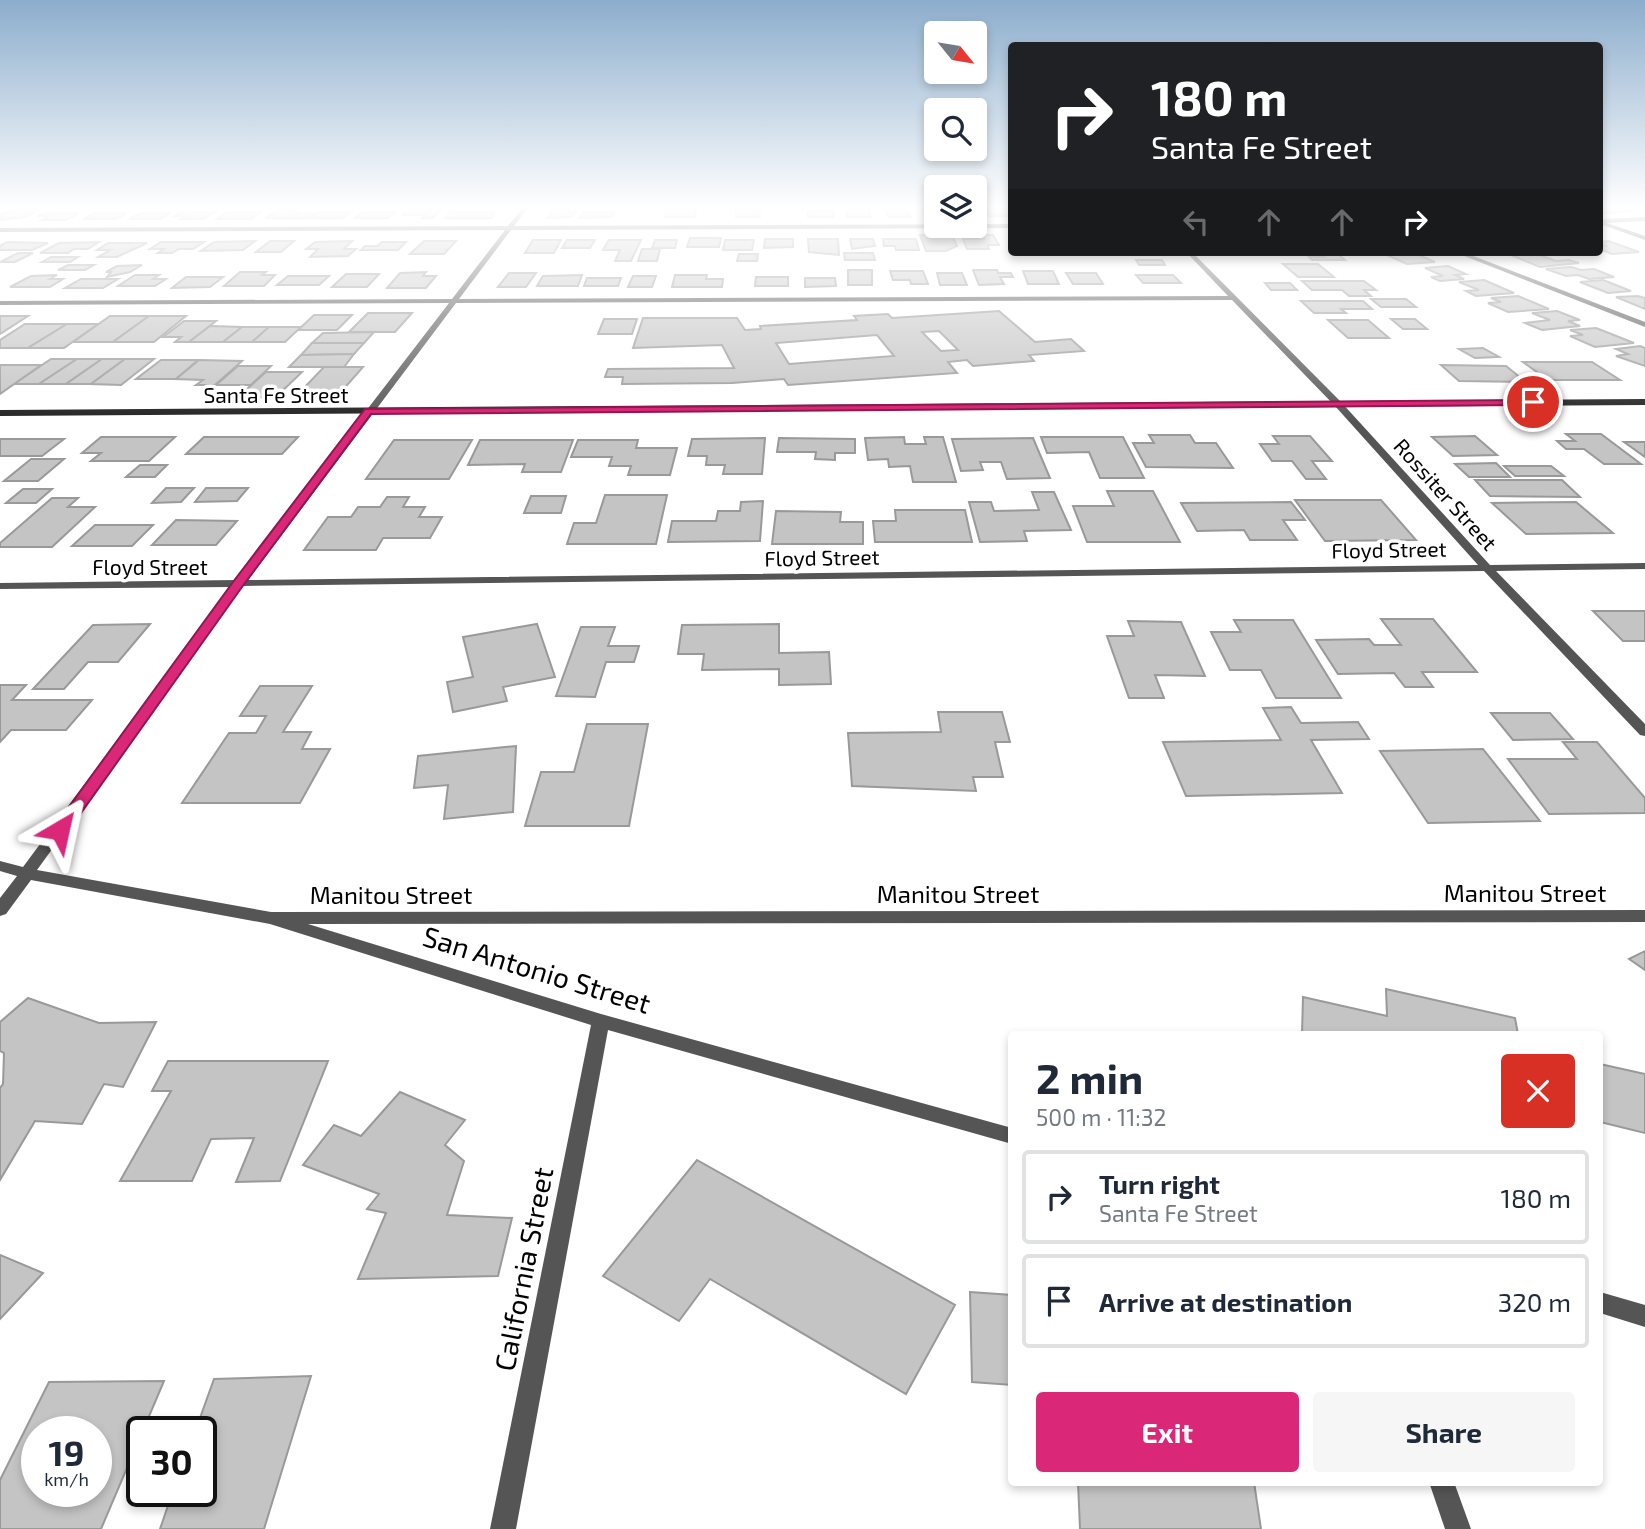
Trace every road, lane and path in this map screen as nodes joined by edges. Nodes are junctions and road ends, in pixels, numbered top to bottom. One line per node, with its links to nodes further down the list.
1 (469, 279): 5 (street)
2 (1215, 279): 4 (street, Rossiter Street)
3 (1526, 279): 7 (street)
4 (1233, 298): 5 (street); 9 (street, Rossiter Street)
5 (453, 300): 6 (street); 10 (street)
6 (0, 303)
7 (1645, 326)
8 (1645, 402): 9 (main road, Santa Fe Street)
9 (1338, 404): 10 (main road, Santa Fe Street); 13 (street, Rossiter Street)
10 (368, 411): 11 (main road, Santa Fe Street); 14 (street)
11 (0, 413)
12 (1645, 566): 13 (street, Floyd Street)
13 (1486, 567): 14 (street, Floyd Street); 16 (street, Rossiter Street)
14 (238, 585): 15 (street, Floyd Street); 18 (street)
15 (0, 586)
16 (1645, 732)
17 (0, 866): 18 (street, San Antonio Street)
18 (28, 874): 19 (street); 21 (street, San Antonio Street)
19 (0, 910)
20 (1645, 916): 21 (street, Manitou Street)
21 (271, 919): 22 (street, San Antonio Street)
22 (601, 1021): 23 (street, San Antonio Street); 27 (street, California Street)
23 (1008, 1135)
24 (1603, 1304): 25 (street)
25 (1645, 1316)
26 (1442, 1486): 28 (street)
27 (503, 1529)
28 (1458, 1529)

